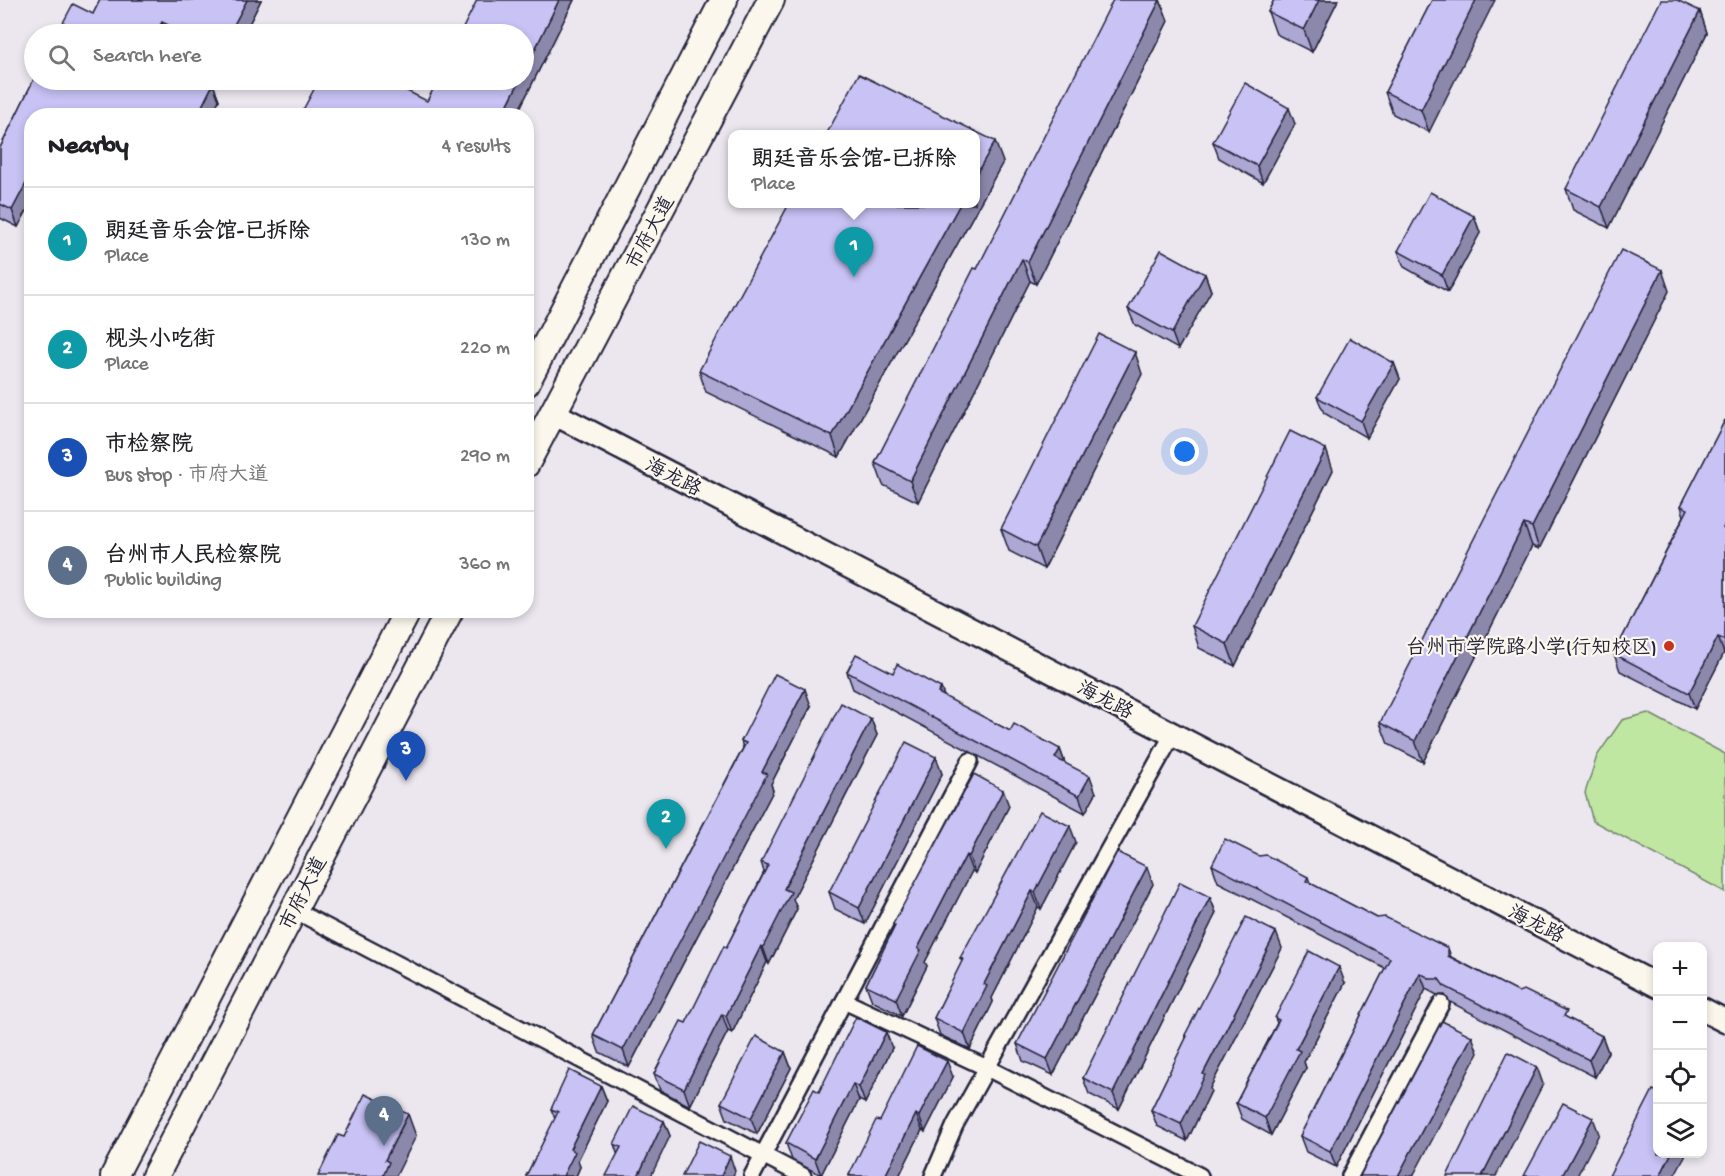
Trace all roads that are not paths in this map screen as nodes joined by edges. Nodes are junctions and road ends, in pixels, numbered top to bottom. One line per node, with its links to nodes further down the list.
1 (724, 0): 3 (main road, 市府大道)
2 (771, 0): 4 (main road, 市府大道)
3 (534, 368)
4 (553, 413): 5 (main road, 市府大道); 8 (street, 海龙路)
5 (534, 449)
6 (404, 618): 18 (main road, 市府大道)
7 (446, 618): 10 (main road, 市府大道)
8 (1173, 734): 11 (street, 海龙路); 16 (street)
9 (970, 761): 12 (street)
10 (294, 910): 17 (street); 19 (main road, 市府大道)
11 (1653, 983)
12 (844, 1001): 16 (street); 17 (street)
13 (1441, 1004): 24 (street)
14 (1707, 1012): 15 (street)
15 (1725, 1021)
16 (987, 1068): 22 (street); 23 (street)
17 (763, 1155): 20 (street); 21 (street)
18 (114, 1176)
19 (155, 1176)
20 (752, 1176)
21 (803, 1176)
22 (933, 1176)
23 (1200, 1176)
24 (1350, 1176)

